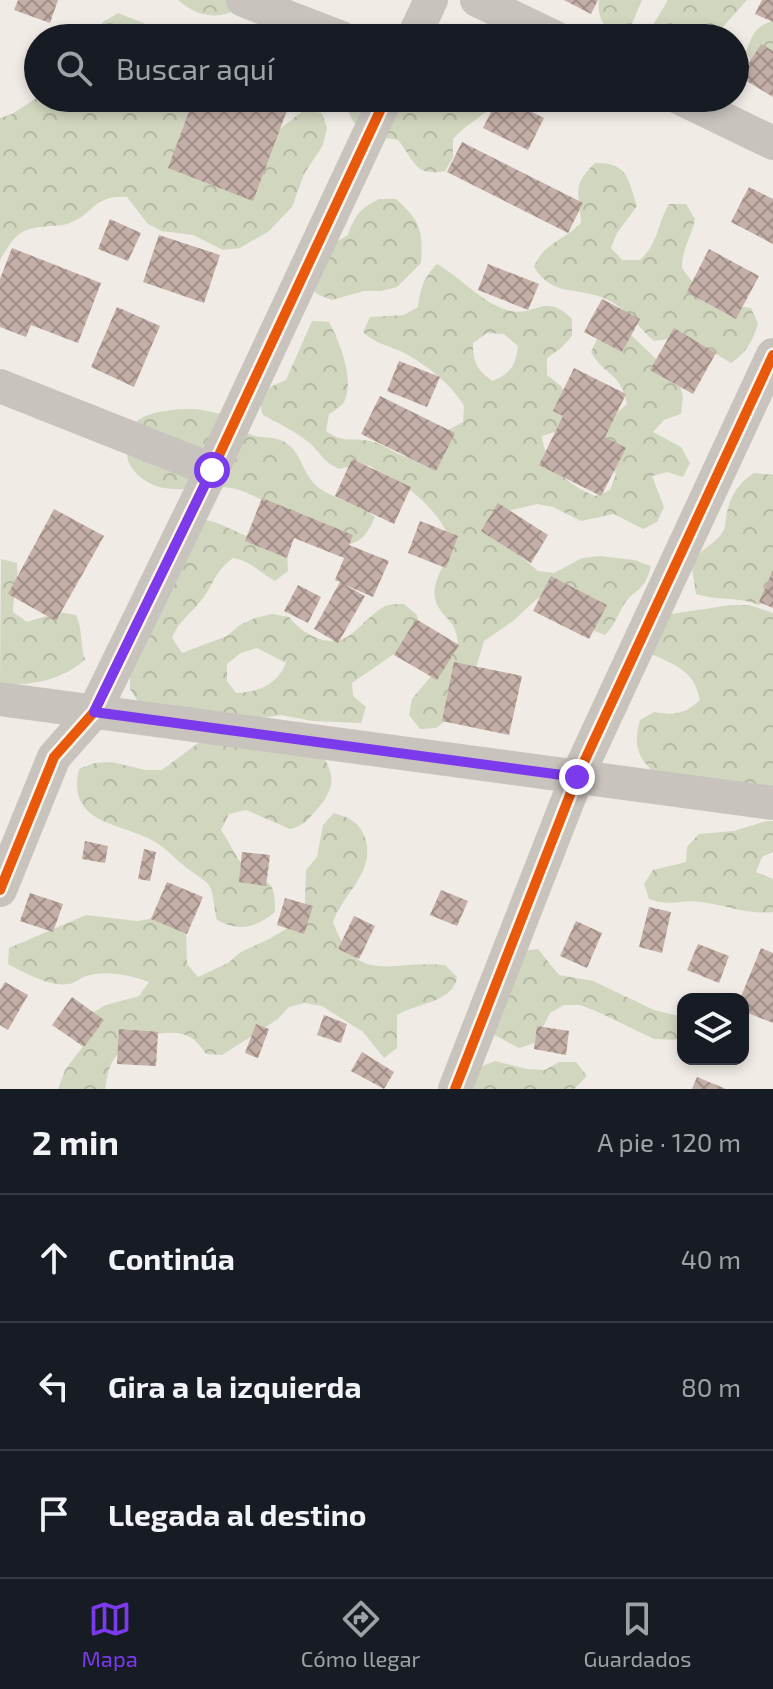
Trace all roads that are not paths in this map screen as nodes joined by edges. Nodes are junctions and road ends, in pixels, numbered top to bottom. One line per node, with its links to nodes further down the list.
1 (243, 0): 4 (street)
2 (431, 0): 5 (street)
3 (477, 0): 6 (street)
4 (306, 24)
5 (420, 24)
6 (527, 24)
7 (379, 112): 12 (street)
8 (709, 112): 9 (street)
9 (773, 143)
10 (773, 355): 15 (street)
11 (0, 386): 12 (street)
12 (212, 470): 14 (street)
13 (0, 699): 14 (street)
14 (94, 712): 15 (street); 17 (street)
15 (577, 777): 16 (street); 18 (street)
16 (773, 803)
17 (0, 890)
18 (455, 1089)

